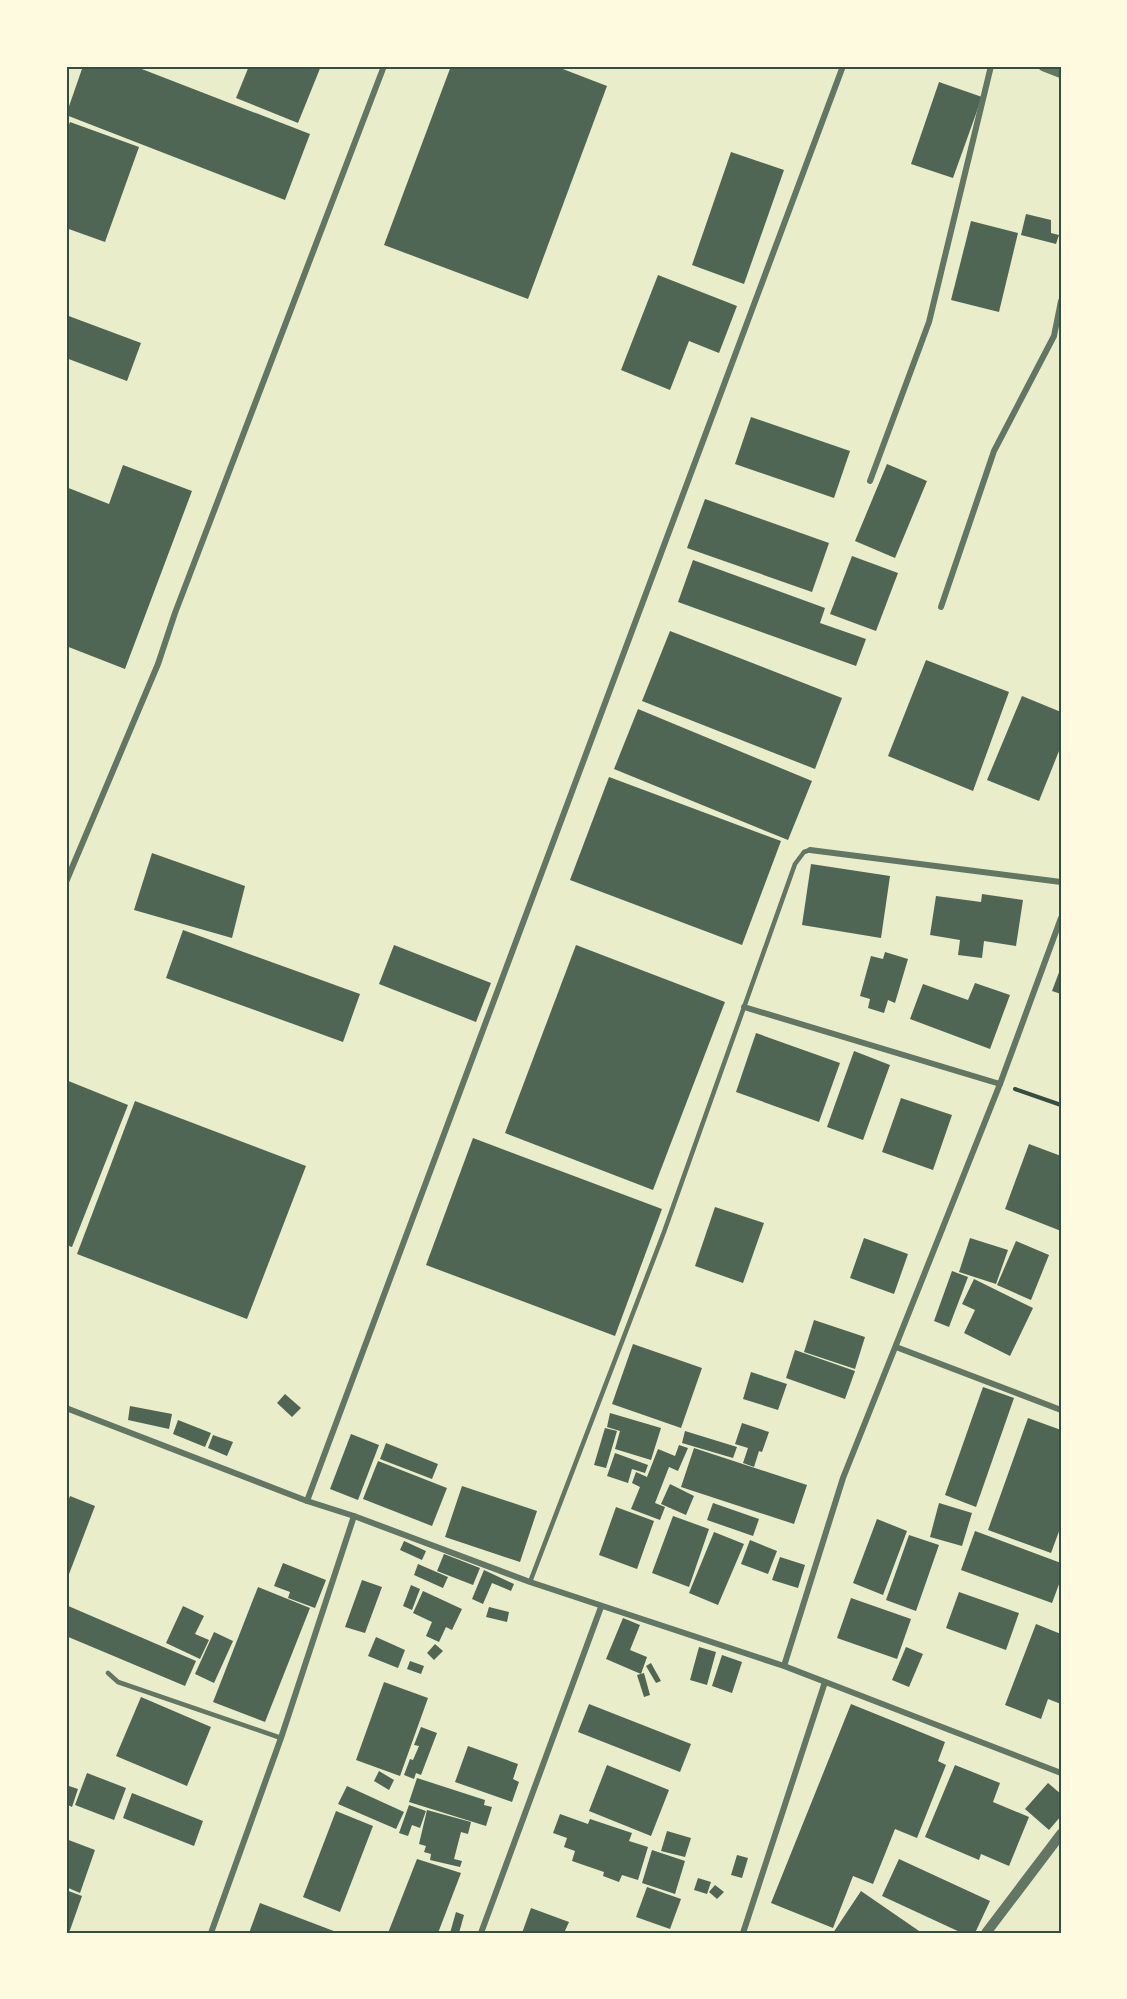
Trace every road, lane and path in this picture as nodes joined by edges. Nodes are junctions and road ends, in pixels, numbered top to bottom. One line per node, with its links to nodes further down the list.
1 (384, 66): 10 (street)
2 (843, 66): 19 (street)
3 (991, 66): 7 (street)
4 (1043, 66): 5 (street)
5 (1061, 73)
6 (1061, 301): 8 (street)
7 (870, 481)
8 (941, 608)
9 (810, 850): 11 (street); 13 (lane)
10 (66, 882)
11 (1061, 882)
12 (1061, 918): 14 (street)
13 (744, 1007): 14 (street); 21 (lane)
14 (1000, 1084): 15 (path); 16 (street)
15 (1061, 1105)
16 (896, 1347): 18 (street); 23 (street)
17 (66, 1408): 19 (street)
18 (1061, 1410)
19 (307, 1501): 20 (street)
20 (354, 1516): 21 (street); 26 (street)
21 (530, 1582): 22 (street)
22 (601, 1607): 23 (street); 30 (street)
23 (784, 1666): 25 (street)
24 (108, 1673): 26 (lane)
25 (825, 1682): 27 (street); 31 (street)
26 (281, 1738): 29 (street)
27 (1061, 1773)
28 (1061, 1834): 32 (street)
29 (211, 1933)
30 (481, 1933)
31 (743, 1933)
32 (986, 1933)

